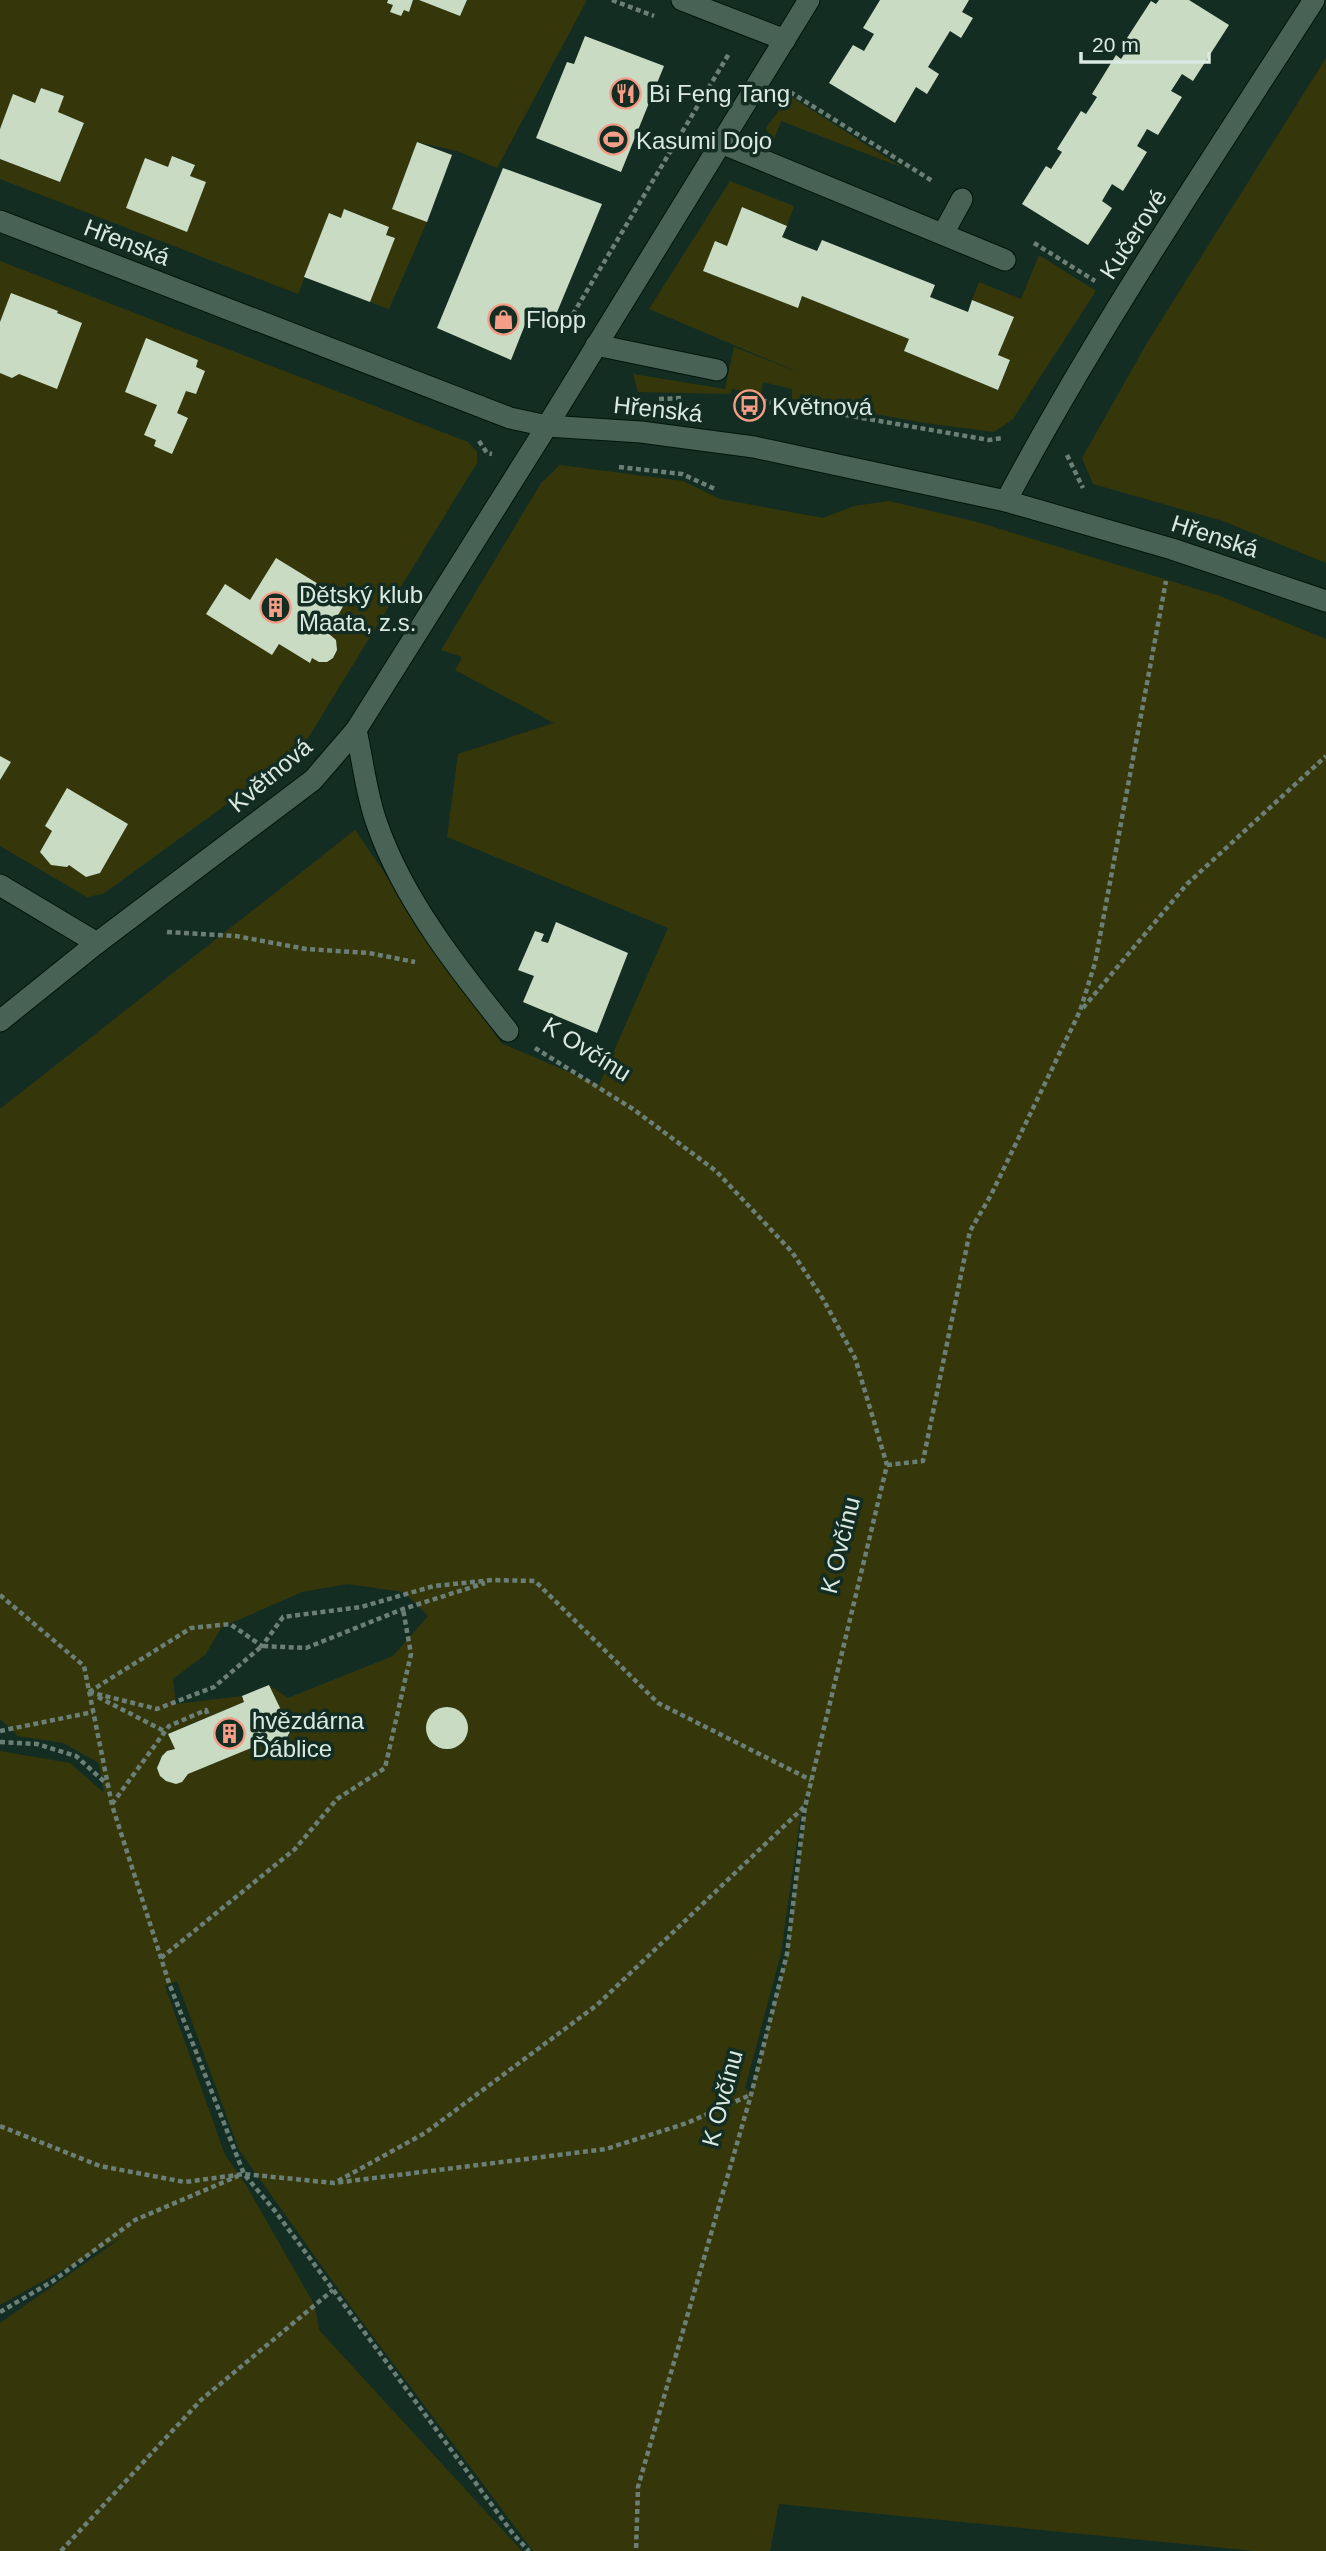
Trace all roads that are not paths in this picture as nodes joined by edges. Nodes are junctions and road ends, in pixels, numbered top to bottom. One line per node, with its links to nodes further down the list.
1 (682, 0): 4 (street)
2 (809, 0): 4 (street, Květnová)
3 (1314, 0): 13 (street, Kučerové)
4 (785, 40): 5 (street, Květnová)
5 (721, 143): 8 (street); 10 (street, Květnová)
6 (962, 199): 8 (street)
7 (0, 221): 12 (street, Hřenská)
8 (943, 234): 9 (street)
9 (1005, 260)
10 (596, 345): 11 (street); 12 (street, Květnová)
11 (717, 370)
12 (547, 426): 13 (street, Hřenská); 15 (street, Květnová)
13 (1006, 502): 14 (street, Hřenská)
14 (1326, 601)
15 (356, 730): 17 (street, Květnová); 19 (street, K Ovčínu)
16 (0, 885): 17 (street)
17 (97, 943): 18 (street, Květnová)
18 (0, 1021)
19 (508, 1031)

